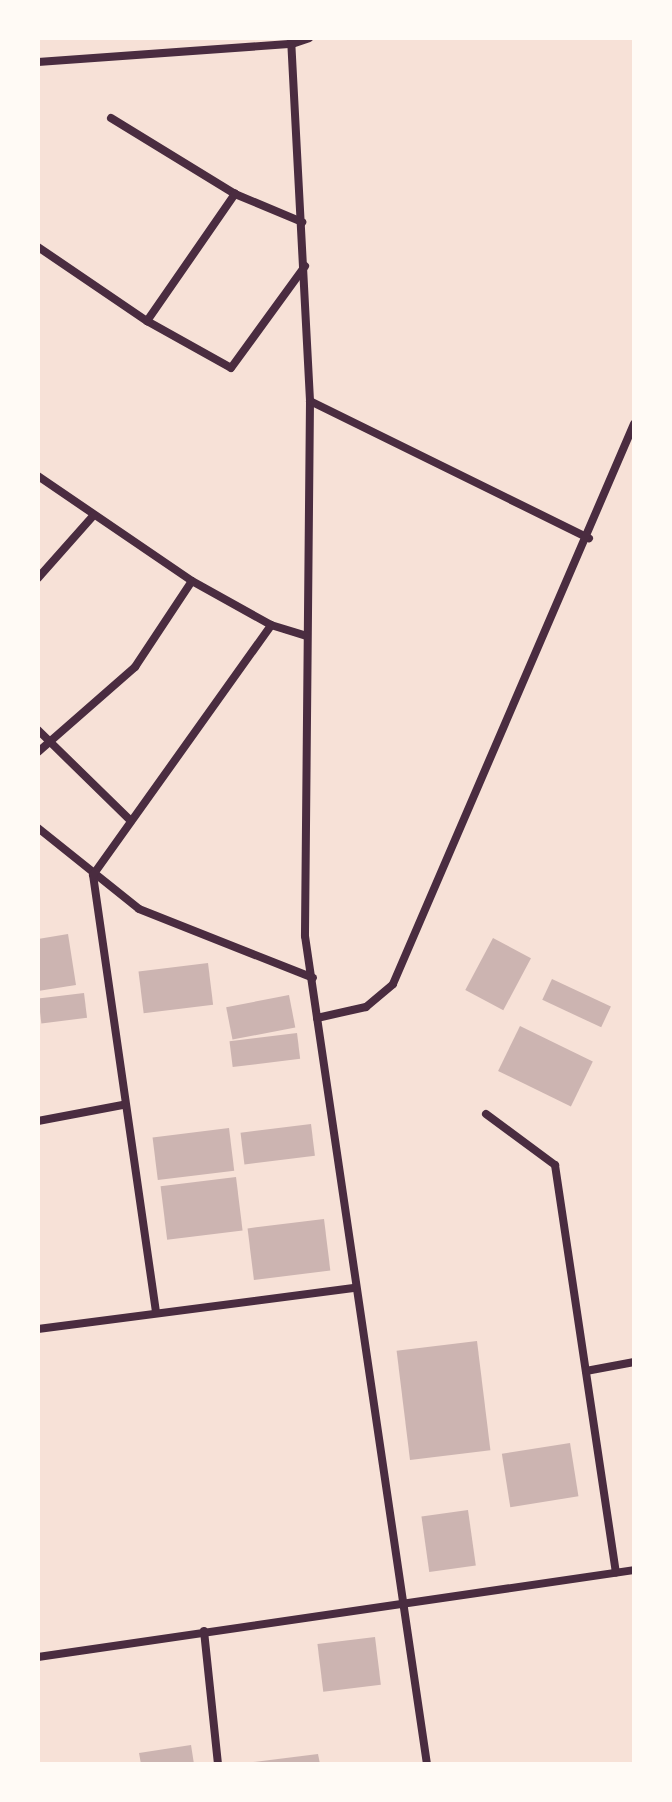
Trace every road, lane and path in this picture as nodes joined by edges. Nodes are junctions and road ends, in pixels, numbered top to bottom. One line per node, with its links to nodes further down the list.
1 (309, 38): 2 (street)
2 (292, 41): 3 (street); 6 (street)
3 (38, 62)
4 (111, 118): 5 (street)
5 (235, 194): 6 (street); 9 (street)
6 (302, 222): 8 (street)
7 (38, 247): 9 (street)
8 (305, 266): 9 (street); 10 (street)
9 (147, 321)
10 (310, 401): 14 (street); 18 (street)
11 (634, 424): 14 (street)
12 (38, 476): 13 (street)
13 (94, 515): 15 (street); 16 (street)
14 (589, 538): 26 (street)
15 (38, 578)
16 (192, 581): 17 (street); 20 (street)
17 (271, 625): 18 (street); 22 (street)
18 (306, 636): 25 (street)
19 (38, 730): 20 (street)
20 (50, 743): 21 (street); 22 (street)
21 (38, 752)
22 (131, 821): 24 (street)
23 (38, 828): 24 (street)
24 (93, 875): 25 (street); 27 (street)
25 (313, 978): 26 (street)
26 (317, 1018): 30 (street)
27 (123, 1105): 29 (street); 31 (street)
28 (486, 1114): 34 (street)
29 (38, 1121)
30 (355, 1288): 31 (street); 37 (street)
31 (156, 1312): 32 (street)
32 (38, 1329)
33 (634, 1362): 34 (street)
34 (586, 1371): 36 (street)
35 (634, 1570): 36 (street)
36 (616, 1572): 37 (street)
37 (400, 1600): 38 (street); 41 (street)
38 (204, 1631): 39 (street); 40 (street)
39 (38, 1657)
40 (218, 1764)
41 (427, 1764)

